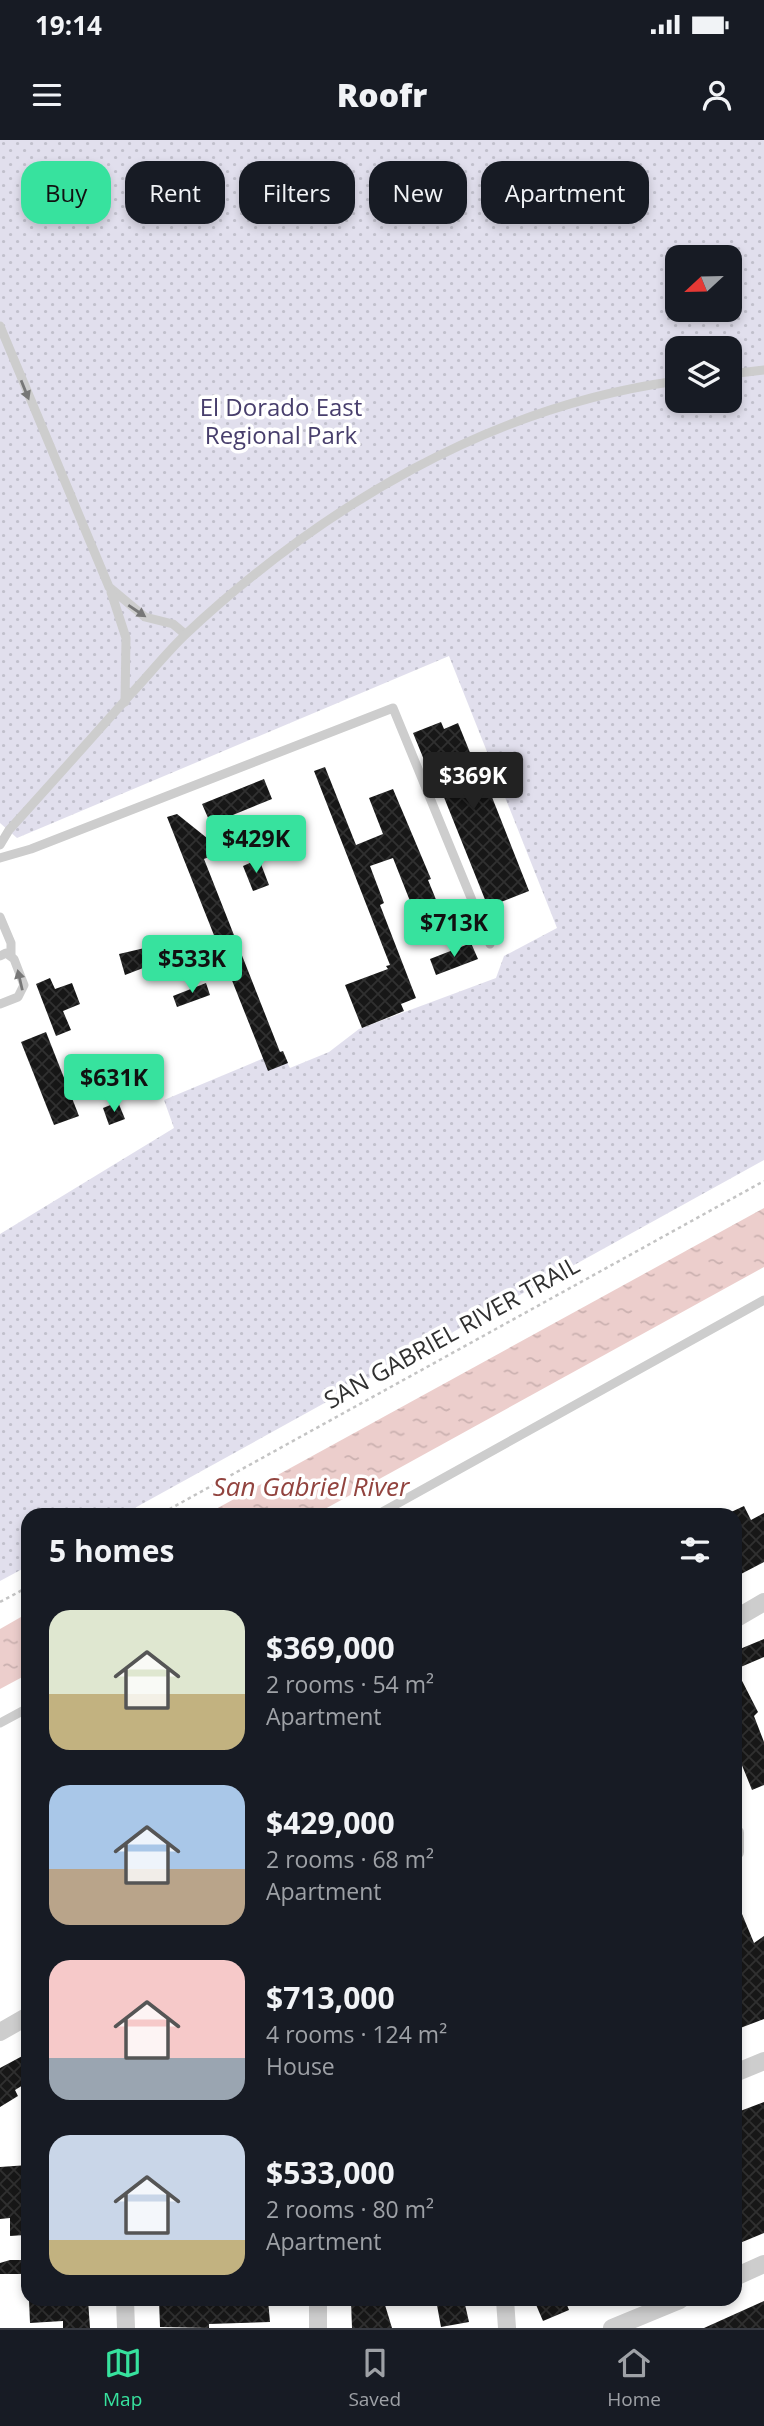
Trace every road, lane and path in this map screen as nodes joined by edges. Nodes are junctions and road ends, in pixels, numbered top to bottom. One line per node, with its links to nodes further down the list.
1 (0, 326): 5 (lane, one-way to 5)
2 (764, 370): 3 (lane)
3 (742, 373)
4 (665, 383): 6 (lane)
5 (109, 587): 6 (lane, one-way to 6); 7 (lane)
6 (185, 634): 7 (lane)
7 (125, 702): 8 (lane)
8 (0, 845)
9 (0, 858): 11 (lane)
10 (0, 917): 12 (lane)
11 (490, 944)
12 (11, 955): 13 (lane); 14 (lane, one-way to 12)
13 (0, 956)
14 (0, 1004)
15 (764, 1181): 17 (path, SAN GABRIEL RIVER TRAIL)
16 (764, 1300): 18 (lane)
17 (171, 1508)
18 (389, 1508)
19 (21, 1591): 20 (path)
20 (0, 1602)
21 (764, 1602): 22 (street)
22 (742, 1615)
23 (21, 1712): 24 (lane)
24 (0, 1723)
25 (21, 2019): 26 (street)
26 (0, 2032)
27 (764, 2061): 28 (street)
28 (742, 2070)
29 (764, 2264): 30 (street)
30 (742, 2274)
31 (125, 2306): 35 (street)
32 (317, 2306): 36 (street)
33 (505, 2306): 37 (street)
34 (665, 2306): 38 (street)
35 (126, 2328)
36 (318, 2328)
37 (507, 2328)
38 (612, 2328)

